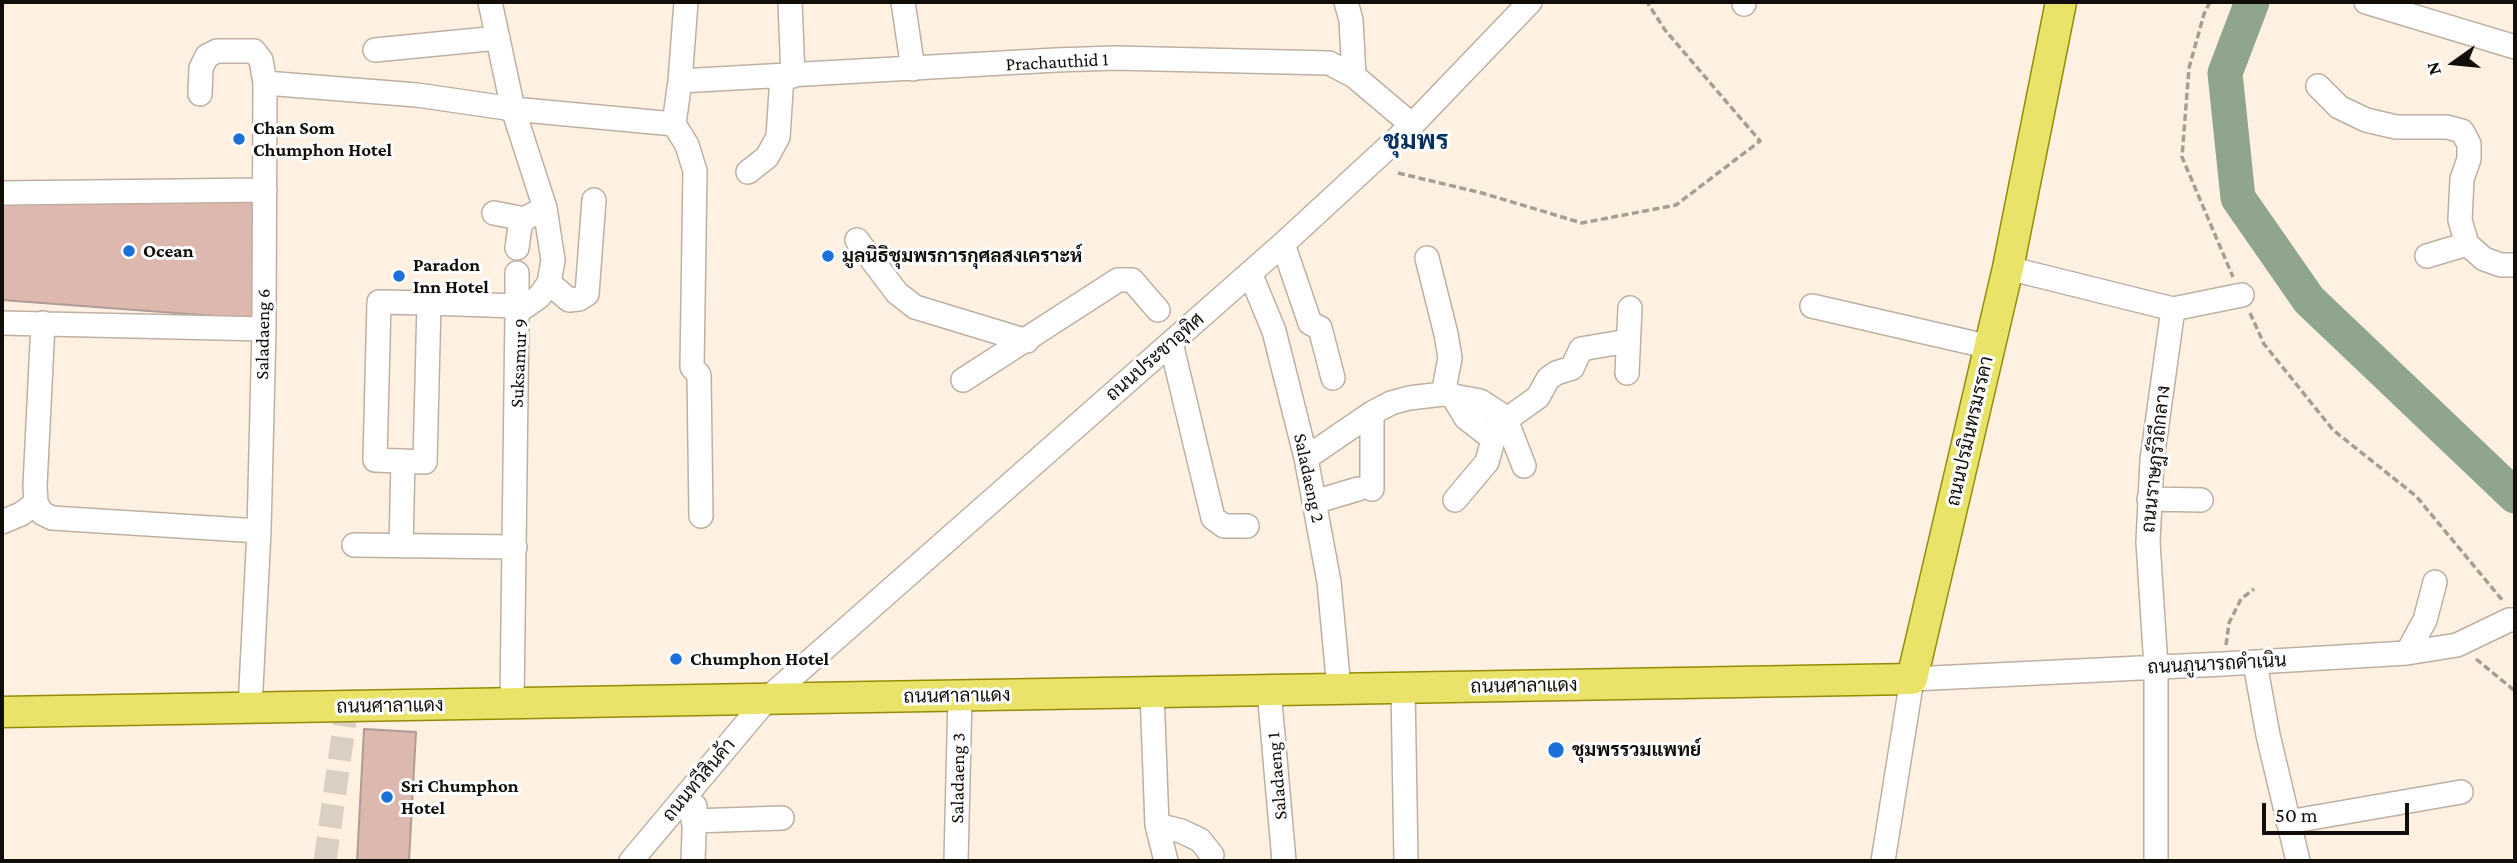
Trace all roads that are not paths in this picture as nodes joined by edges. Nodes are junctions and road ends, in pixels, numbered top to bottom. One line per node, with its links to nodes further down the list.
1 (491, 2): 9 (street)
2 (687, 2): 15 (street)
3 (790, 2): 13 (street)
4 (903, 2): 12 (street)
5 (1346, 2): 14 (street)
6 (2061, 2): 35 (main road, ถนนปรมินทรมรรคา)
7 (2366, 2): 10 (street)
8 (1524, 4): 21 (street, ถนนประชาอุทิศ)
9 (498, 38): 11 (street); 19 (street)
10 (2515, 47)
11 (375, 50)
12 (913, 69): 13 (street, Prachauthid 1); 14 (street, Prachauthid 1)
13 (787, 76): 15 (street, Prachauthid 1); 22 (street)
14 (1354, 76): 21 (street, Prachauthid 1)
15 (680, 81): 20 (street)
16 (265, 83): 18 (street, Saladaeng 6); 19 (street); 23 (street, Saladaeng 6)
17 (2318, 86): 30 (street)
18 (200, 94)
19 (513, 109): 20 (street); 27 (street)
20 (674, 124): 67 (street)
21 (1412, 125): 29 (street, ถนนประชาอุทิศ)
22 (748, 172)
23 (265, 190): 24 (street); 48 (street, Saladaeng 6)
24 (2, 193)
25 (594, 200): 38 (street)
26 (494, 213): 27 (street)
27 (534, 213): 31 (street); 38 (street)
28 (856, 240): 49 (street)
29 (1283, 244): 37 (street, ถนนประชาอุทิศ); 53 (street)
30 (2467, 244): 32 (street); 34 (street)
31 (517, 248)
32 (2427, 256)
33 (1427, 258): 55 (street)
34 (2515, 265)
35 (2008, 268): 44 (street); 51 (main road, ถนนปรมินทรมรรคา)
36 (517, 273): 43 (street)
37 (1250, 273): 47 (street, ถนนประชาอุทิศ); 59 (street, Saladaeng 2)
38 (549, 283): 43 (street, Suksamur 9)
39 (2242, 295): 44 (street)
40 (429, 303): 43 (street); 60 (street); 60 (street)
41 (1812, 306): 51 (street)
42 (1630, 308): 50 (street)
43 (517, 309): 73 (street, Suksamur 9)
44 (2173, 309): 62 (street, ถนนราษฎร์วิถีกลาง)
45 (2, 323): 46 (street)
46 (43, 323): 48 (street); 66 (street)
47 (1168, 327): 49 (street); 69 (street); 85 (street, ถนนประชาอุทิศ)
48 (264, 329): 70 (street, Saladaeng 6)
49 (1027, 341): 54 (street)
50 (1628, 341): 52 (street); 57 (street)
51 (1990, 346): 79 (main road, ถนนปรมินทรมรรคา)
52 (1627, 373)
53 (1333, 378)
54 (963, 380)
55 (1448, 395): 56 (street); 57 (street); 58 (street)
56 (1372, 413): 59 (street); 65 (street)
57 (1503, 417): 58 (street); 61 (street)
58 (1493, 439): 63 (street)
59 (1306, 458): 65 (street, Saladaeng 2)
60 (403, 461): 72 (street)
61 (1524, 466)
62 (2149, 499): 64 (street); 78 (street, ถนนราษฎร์วิถีกลาง)
63 (1455, 500)
64 (2201, 500)
65 (1314, 502): 81 (street, Saladaeng 2)
66 (36, 503): 68 (street); 70 (street)
67 (701, 516)
68 (2, 522)
69 (1247, 526)
70 (259, 531): 87 (street, Saladaeng 6)
71 (354, 545): 72 (street)
72 (401, 545): 73 (street)
73 (515, 547): 86 (street, Suksamur 9)
74 (2435, 582): 76 (street)
75 (2511, 616): 76 (street, ถนนภูนารถดำเนิน)
76 (2407, 653): 77 (street, ถนนภูนารถดำเนิน)
77 (2255, 663): 78 (street, ถนนภูนารถดำเนิน); 93 (street)
78 (2155, 667): 79 (street, ถนนภูนารถดำเนิน); 103 (street, ถนนราษฎร์วิถีกลาง)
79 (1912, 679): 80 (main road, ถนนศาลาแดง); 102 (street, ถนนปรมินทรมรรคา)
80 (1403, 688): 81 (main road, ถนนศาลาแดง); 101 (street)
81 (1339, 689): 82 (main road, ถนนศาลาแดง)
82 (1269, 691): 83 (main road, ถนนศาลาแดง); 100 (street, Saladaeng 1)
83 (1152, 692): 84 (main road, ถนนศาลาแดง); 94 (street)
84 (960, 696): 85 (main road, ถนนศาลาแดง); 98 (street, Saladaeng 3)
85 (767, 699): 86 (main road, ถนนศาลาแดง); 89 (street, ถนนทวีสินค้า)
86 (512, 703): 87 (main road, ถนนศาลาแดง)
87 (250, 708): 88 (main road, ถนนศาลาแดง)
88 (2, 712)
89 (698, 782): 92 (street); 96 (street, ถนนทวีสินค้า)
90 (2461, 792): 93 (street)
91 (782, 818): 92 (street)
92 (693, 821): 97 (street)
93 (2288, 822): 104 (street)
94 (1157, 825): 95 (street); 99 (street)
95 (1212, 855)
96 (631, 861)
97 (693, 861)
98 (956, 861)
99 (1166, 861)
100 (1284, 861)
101 (1406, 861)
102 (1884, 861)
103 (2156, 861)
104 (2298, 861)

